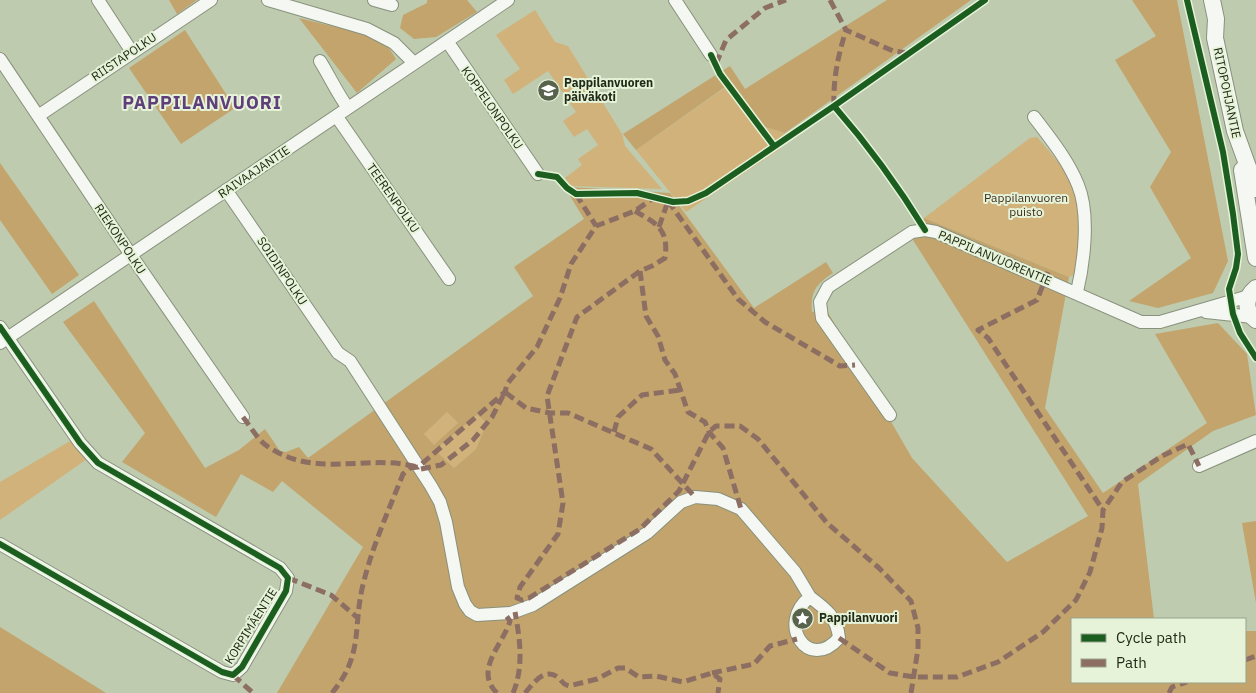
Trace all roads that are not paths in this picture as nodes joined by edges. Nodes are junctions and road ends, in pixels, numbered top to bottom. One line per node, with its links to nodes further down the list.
1 (98, 0): 13 (street)
2 (211, 0): 13 (street, RIISTAPOLKU)
3 (268, 0): 9 (street)
4 (374, 0): 10 (street)
5 (508, 0): 12 (street, RAIVAAJANTIE)
6 (675, 0): 14 (street)
7 (1200, 0): 11 (main road, RITOPOHJANTIE)
8 (1212, 0): 11 (main road, RITOPOHJANTIE)
9 (286, 2): 17 (street)
10 (392, 5)
11 (1215, 38): 22 (main road, RITOPOHJANTIE)
12 (446, 41): 17 (street, RAIVAAJANTIE); 23 (street, KOPPELONPOLKU)
13 (132, 52): 19 (street, RIISTAPOLKU)
14 (711, 55)
15 (0, 59): 19 (street, RIEKONPOLKU)
16 (320, 61): 18 (street)
17 (414, 63): 18 (street, RAIVAAJANTIE)
18 (348, 108): 20 (street, RAIVAAJANTIE)
19 (38, 116): 26 (street, RIEKONPOLKU)
20 (337, 117): 25 (street, RAIVAAJANTIE); 28 (street, TEERENPOLKU)
21 (1034, 117): 30 (street)
22 (1239, 148): 24 (main road, RITOPOHJANTIE); 27 (main road, RITOPOHJANTIE)
23 (538, 174)
24 (1256, 189)
25 (226, 190): 26 (street, RAIVAAJANTIE); 40 (street, SOIDINPOLKU)
26 (131, 255): 34 (street, RAIVAAJANTIE); 36 (street, RIEKONPOLKU)
27 (1256, 258)
28 (449, 280)
29 (1253, 288): 31 (street, PAPPILANVUORENTIE); 32 (main road)
30 (1076, 292): 31 (street, PAPPILANVUORENTIE); 35 (street, PAPPILANVUORENTIE)
31 (1201, 311): 32 (street, PAPPILANVUORENTIE)
32 (1254, 319)
33 (0, 327): 34 (street)
34 (4, 340): 39 (street, KORPIMÄENTIE)
35 (890, 415)
36 (243, 417)
37 (1256, 441): 38 (street)
38 (1199, 466)
39 (0, 544)
40 (810, 598)

